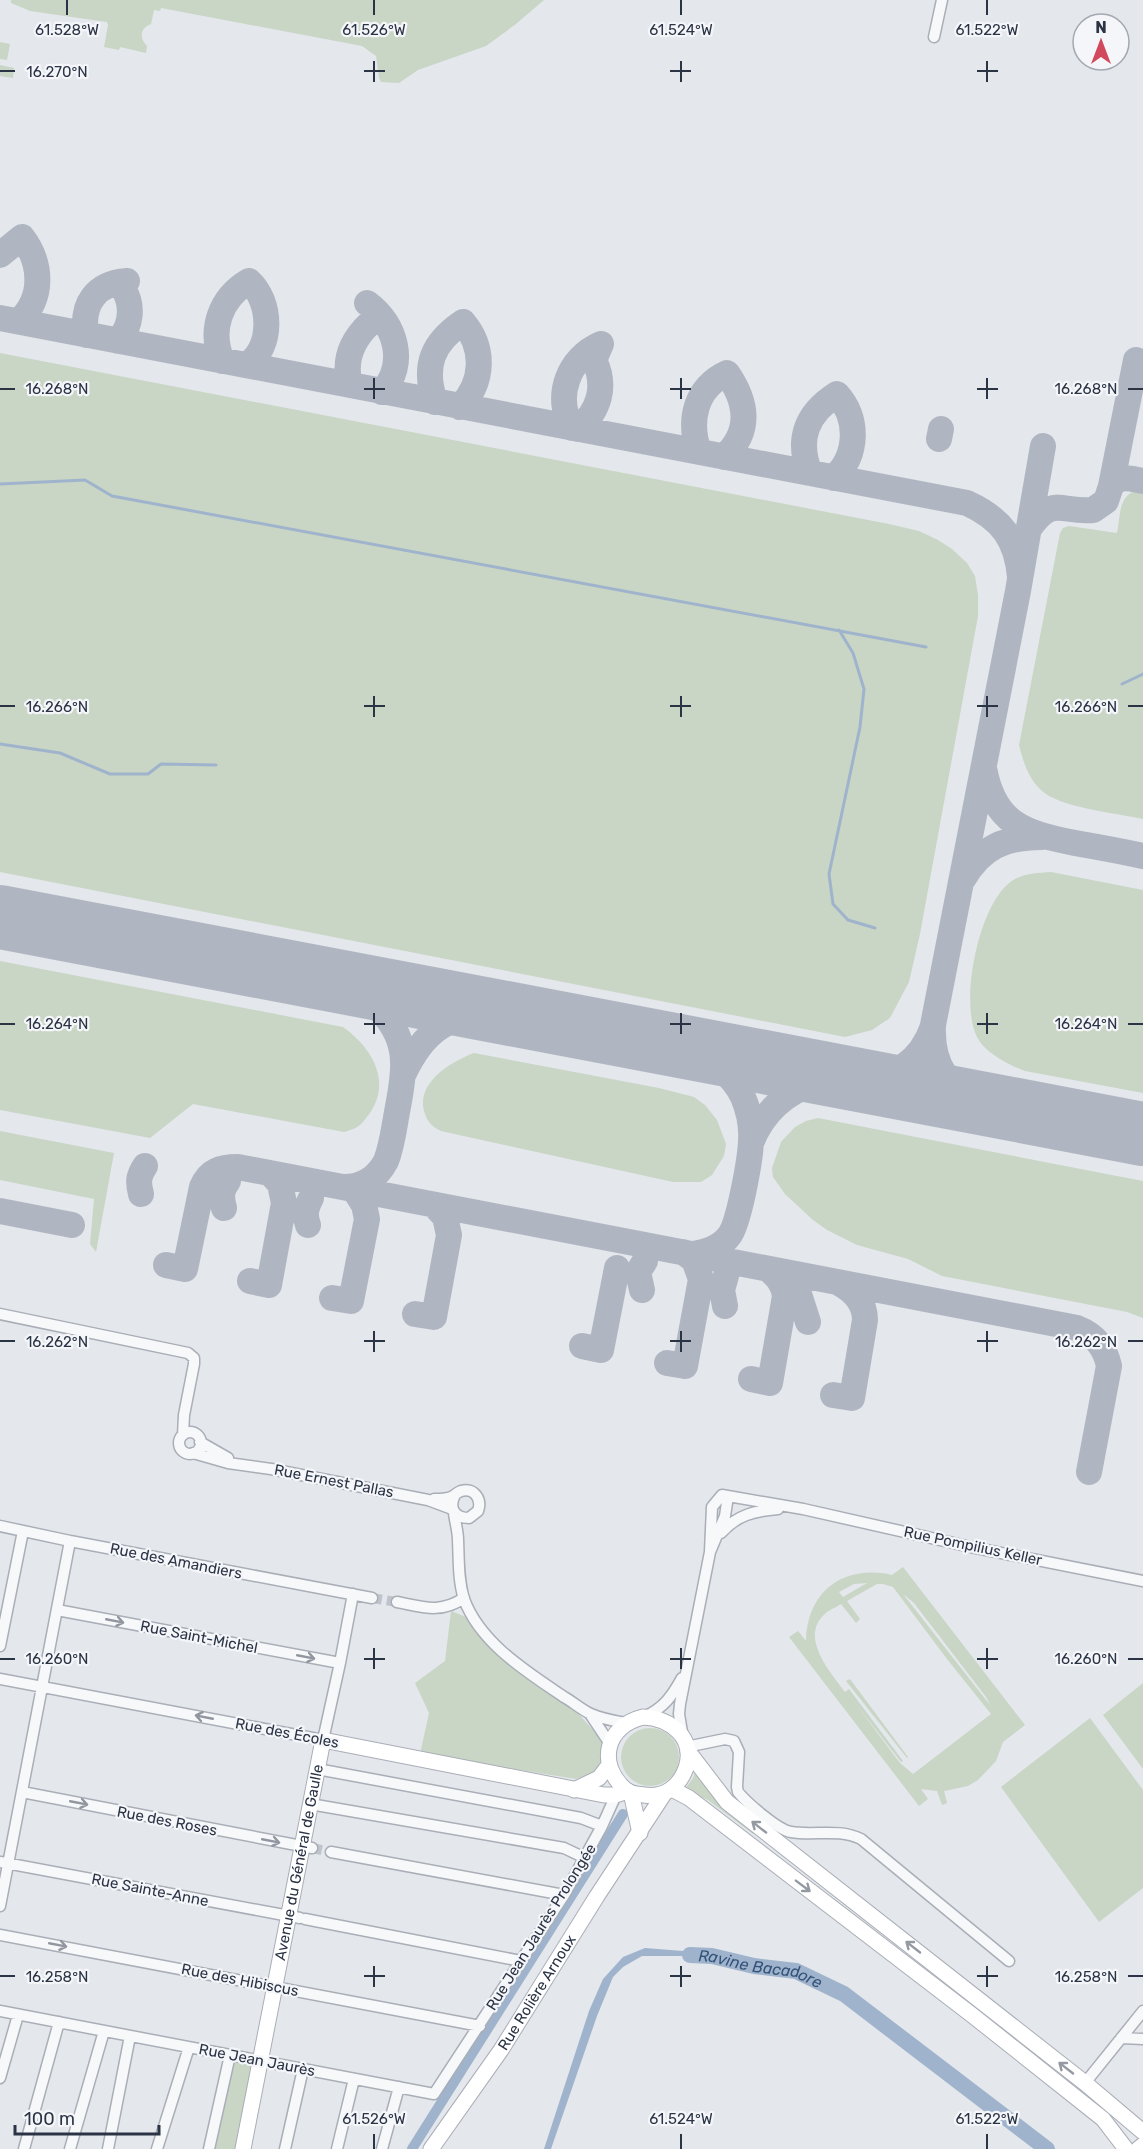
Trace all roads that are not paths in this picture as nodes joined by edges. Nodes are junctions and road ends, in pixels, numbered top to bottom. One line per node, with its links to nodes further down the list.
1 (942, 0): 2 (street)
2 (934, 37)
3 (0, 1314): 4 (street)
4 (187, 1406): 5 (street); 6 (street)
5 (183, 1435): 6 (street); 7 (street)
6 (198, 1438): 7 (street); 8 (street, Rue Ernest Pallas)
7 (193, 1453): 8 (street, Rue Ernest Pallas)
8 (239, 1463): 11 (street, Rue Ernest Pallas)
9 (454, 1495): 11 (street, Rue Ernest Pallas); 13 (street); 14 (street)
10 (725, 1495): 12 (street, Rue Pompilius Keller); 17 (street); 20 (street)
11 (428, 1500): 13 (street, Rue Ernest Pallas)
12 (803, 1509): 17 (street, Rue Pompilius Keller); 21 (street, Rue Pompilius Keller)
13 (453, 1511): 14 (street); 18 (street)
14 (468, 1518): 18 (street)
15 (0, 1526): 16 (street, Rue des Amandiers)
16 (23, 1532): 19 (street, Rue des Amandiers); 27 (street)
17 (718, 1537): 20 (street)
18 (458, 1539): 24 (street)
19 (70, 1541): 22 (street, Rue des Amandiers); 26 (street)
20 (710, 1552): 29 (street)
21 (1143, 1581)
22 (353, 1594): 23 (street); 28 (street, Avenue du Général de Gaulle)
23 (372, 1598)
24 (464, 1598): 25 (street); 32 (street)
25 (397, 1602)
26 (57, 1610): 28 (street, Rue Saint-Michel, one-way to 28); 31 (street)
27 (0, 1646)
28 (340, 1663): 35 (street, Avenue du Général de Gaulle)
29 (688, 1667): 33 (street); 37 (street)
30 (0, 1679): 31 (street, Rue des Écoles)
31 (42, 1687): 35 (street, Rue des Écoles, one-way to 31); 41 (street)
32 (590, 1714): 34 (street); 36 (street)
33 (644, 1717): 34 (main road); 37 (main road)
34 (626, 1723): 36 (main road)
35 (322, 1740): 39 (main road, Avenue du Général de Gaulle); 40 (main road, Rue des Écoles)
36 (610, 1744): 38 (main road)
37 (686, 1746): 42 (main road); 55 (street); 73 (main road, one-way to 37)
38 (609, 1765): 40 (main road); 43 (main road)
39 (316, 1769): 44 (main road, Avenue du Général de Gaulle); 45 (street)
40 (574, 1790): 43 (main road, Rue des Écoles)
41 (22, 1792): 47 (street, Rue des Roses, one-way to 47); 50 (street)
42 (668, 1792): 43 (main road); 46 (main road, Rue Rolière Arnoux); 77 (main road, one-way to 77)
43 (625, 1793): 45 (street, Rue Jean Jaurès Prolongée); 46 (main road)
44 (310, 1804): 47 (main road, Avenue du Général de Gaulle); 49 (street)
45 (602, 1826): 49 (street, Rue Jean Jaurès Prolongée)
46 (640, 1833): 87 (main road, Rue Rolière Arnoux)
47 (307, 1847): 53 (main road, Avenue du Général de Gaulle)
48 (331, 1852): 51 (street)
49 (585, 1858): 51 (street, Rue Jean Jaurès Prolongée)
50 (4, 1863): 52 (street); 53 (street, Rue Sainte-Anne)
51 (564, 1895): 56 (street, Rue Jean Jaurès Prolongée)
52 (0, 1906)
53 (298, 1918): 56 (street, Rue Sainte-Anne); 57 (main road, Avenue du Général de Gaulle)
54 (0, 1935): 57 (street, Rue des Hibiscus, one-way to 57)
55 (1009, 1960)
56 (521, 1961): 62 (street, Rue Jean Jaurès Prolongée)
57 (275, 1986): 62 (street, Rue des Hibiscus); 69 (main road, Avenue du Général de Gaulle)
58 (1143, 2011): 65 (street)
59 (0, 2012): 60 (street, Rue Jean Jaurès)
60 (18, 2015): 61 (street, Rue Jean Jaurès); 71 (street)
61 (59, 2022): 63 (street, Rue Jean Jaurès); 78 (street)
62 (480, 2026): 74 (street, Rue Jean Jaurès)
63 (104, 2031): 64 (street, Rue Jean Jaurès); 79 (street)
64 (130, 2036): 67 (street, Rue Jean Jaurès); 80 (street)
65 (1122, 2038): 66 (street); 73 (street)
66 (1143, 2039)
67 (189, 2047): 68 (street, Rue Jean Jaurès); 81 (street)
68 (230, 2055): 69 (street, Rue Jean Jaurès); 82 (street)
69 (261, 2060): 70 (street, Rue Jean Jaurès); 83 (main road, Avenue du Général de Gaulle)
70 (303, 2068): 72 (street, Rue Jean Jaurès); 84 (street)
71 (0, 2078)
72 (354, 2079): 74 (street, Rue Jean Jaurès); 85 (street)
73 (1085, 2083): 75 (main road)
74 (399, 2087): 86 (street)
75 (1143, 2132)
76 (1143, 2145): 77 (main road)
77 (1129, 2147)
78 (24, 2149)
79 (70, 2149)
80 (108, 2149)
81 (157, 2149)
82 (209, 2149)
83 (243, 2149)
84 (285, 2149)
85 (337, 2149)
86 (381, 2149)
87 (431, 2149)

